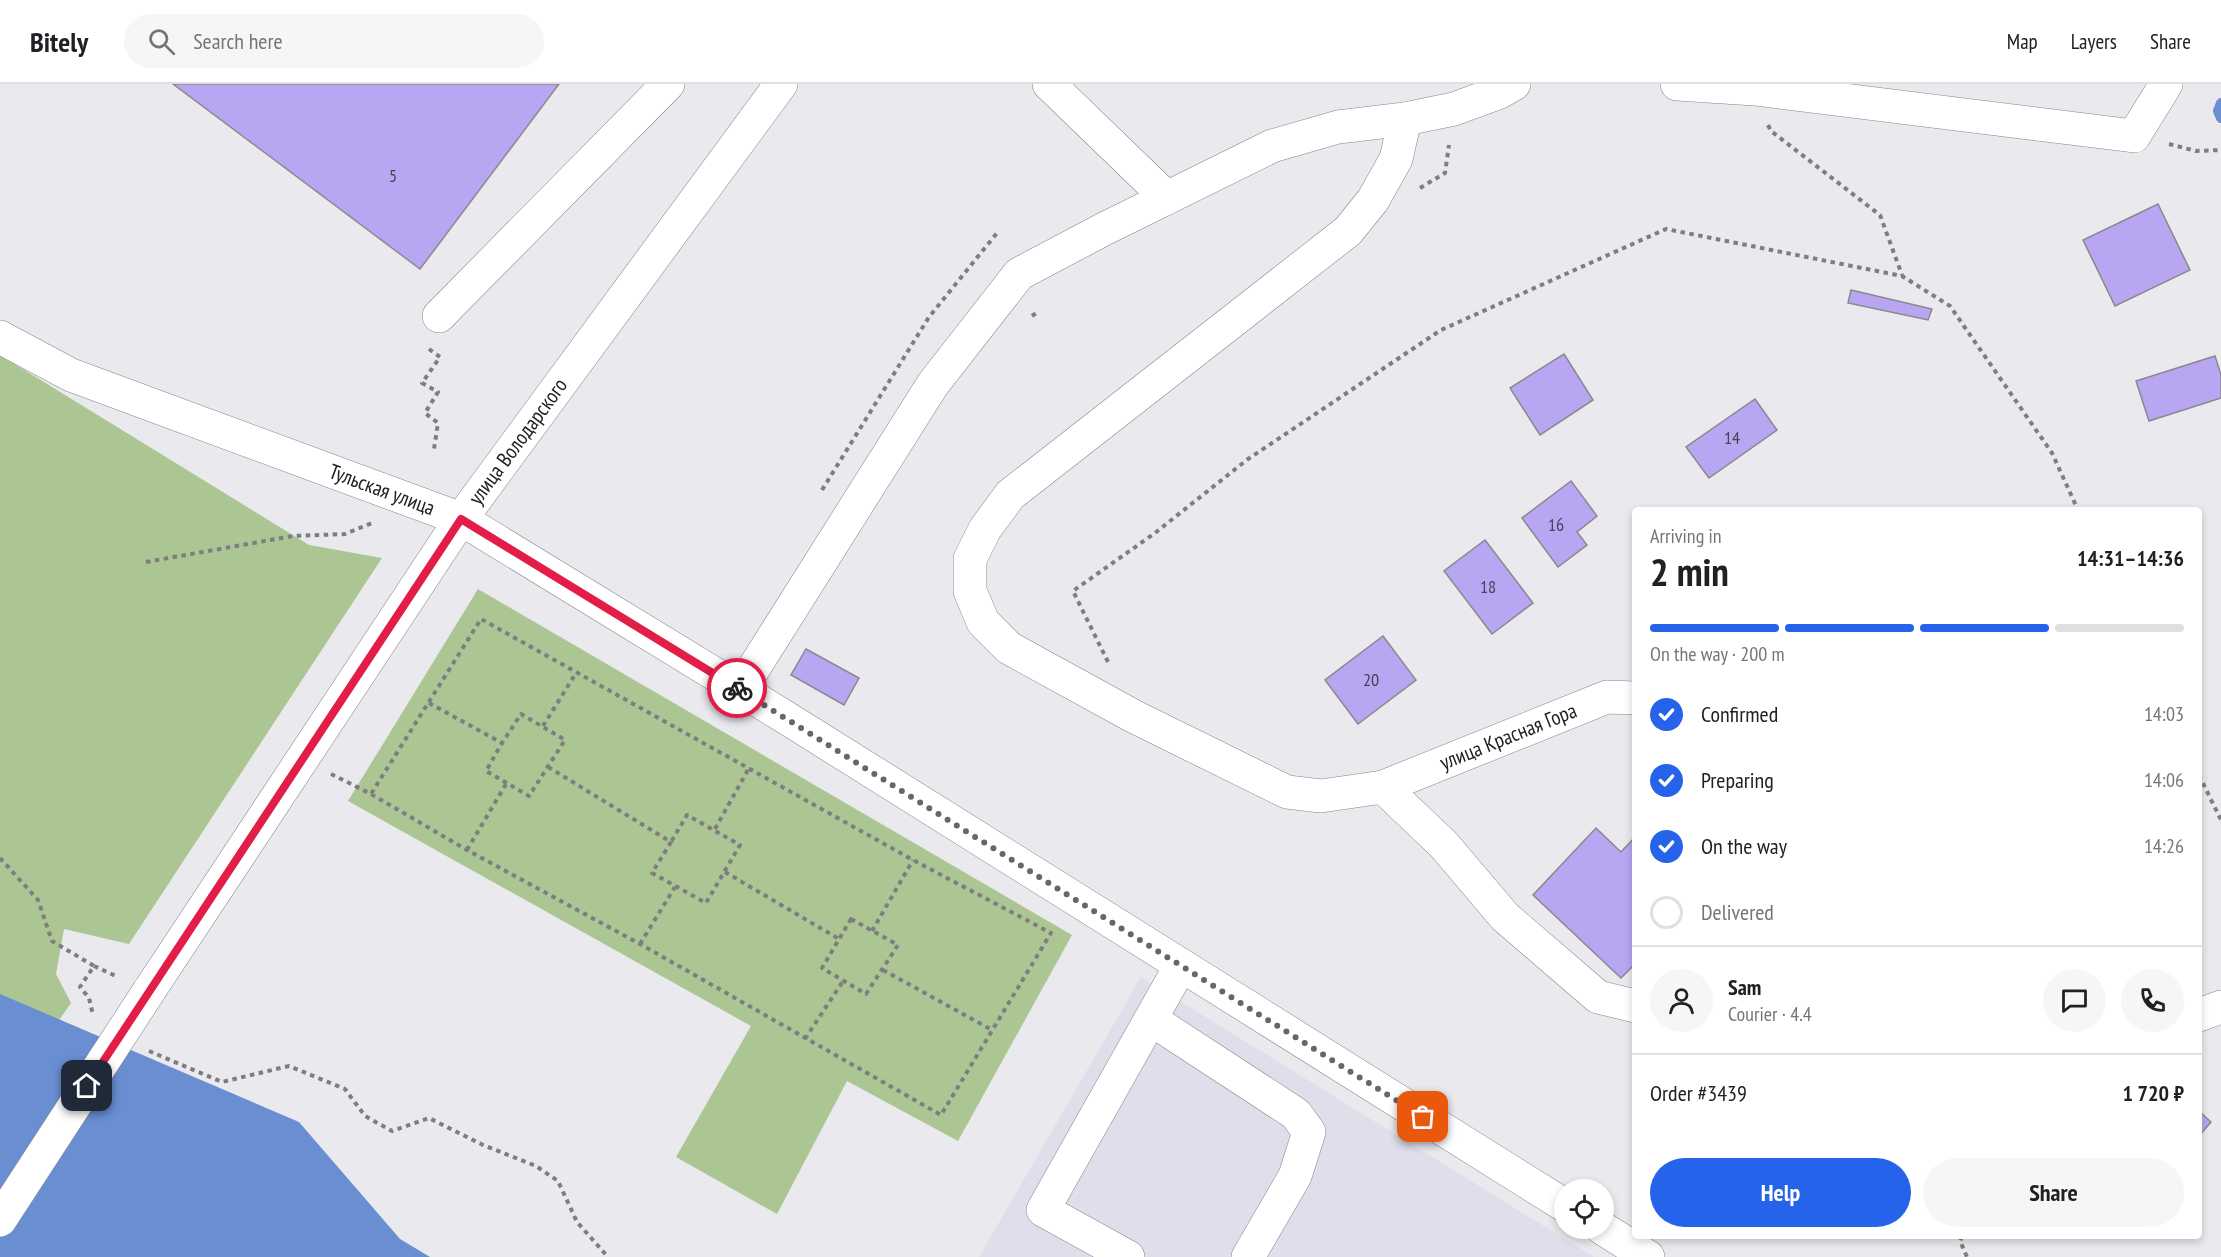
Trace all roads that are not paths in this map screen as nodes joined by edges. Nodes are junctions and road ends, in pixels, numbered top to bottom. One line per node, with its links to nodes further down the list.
1 (668, 84): 9 (street)
2 (781, 84): 11 (street, улица Володарского)
3 (1049, 84): 8 (street)
4 (1515, 84): 7 (street)
5 (1677, 84): 6 (street)
6 (2166, 84)
7 (1406, 119): 8 (street); 14 (street, улица Красная Гора)
8 (1167, 198): 12 (street)
9 (439, 316)
10 (0, 337): 11 (street, Тульская улица)
11 (461, 519): 12 (street, Тульская улица); 21 (street, улица Володарского, bridge)
12 (740, 690): 15 (street, Тульская улица)
13 (1632, 698): 14 (street, улица Красная Гора)
14 (1383, 787): 16 (street)
15 (1180, 967): 19 (street); 20 (street, Тульская улица)
16 (1632, 1005)
17 (2221, 1007): 18 (street)
18 (2202, 1014)
19 (1152, 1020): 23 (street); 24 (street)
20 (1554, 1199)
21 (0, 1220)
22 (1614, 1236): 25 (street)
23 (1128, 1257)
24 (1248, 1257)
25 (1648, 1257)

